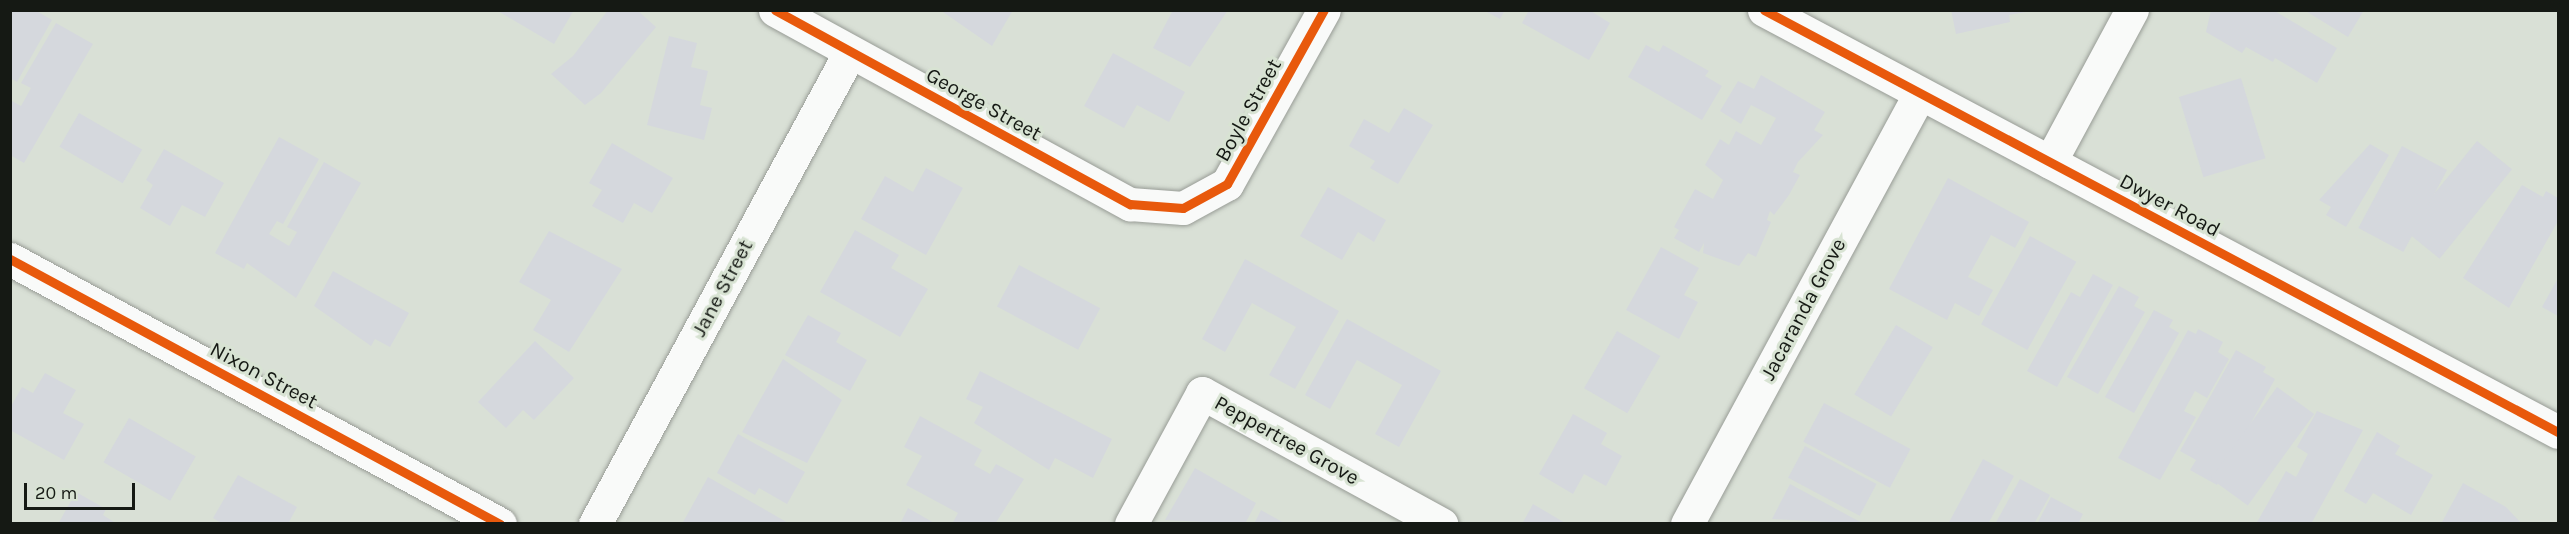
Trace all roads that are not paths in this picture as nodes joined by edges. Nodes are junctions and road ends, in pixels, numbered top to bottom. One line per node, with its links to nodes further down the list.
1 (775, 10): 5 (street, George Street)
2 (1324, 10): 8 (street, Boyle Street)
3 (1764, 10): 6 (street, Dwyer Road)
4 (2132, 10): 7 (street)
5 (850, 52): 8 (street, George Street); 12 (street, Jane Street)
6 (1919, 95): 7 (street, Dwyer Road); 15 (street, Jacaranda Grove)
7 (2050, 162): 10 (street, Dwyer Road)
8 (1183, 208)
9 (10, 259): 11 (street, Nixon Street)
10 (2559, 432)
11 (500, 524)
12 (595, 524)
13 (1131, 524): 14 (street, Peppertree Grove)
14 (1440, 524)
15 (1687, 524)

